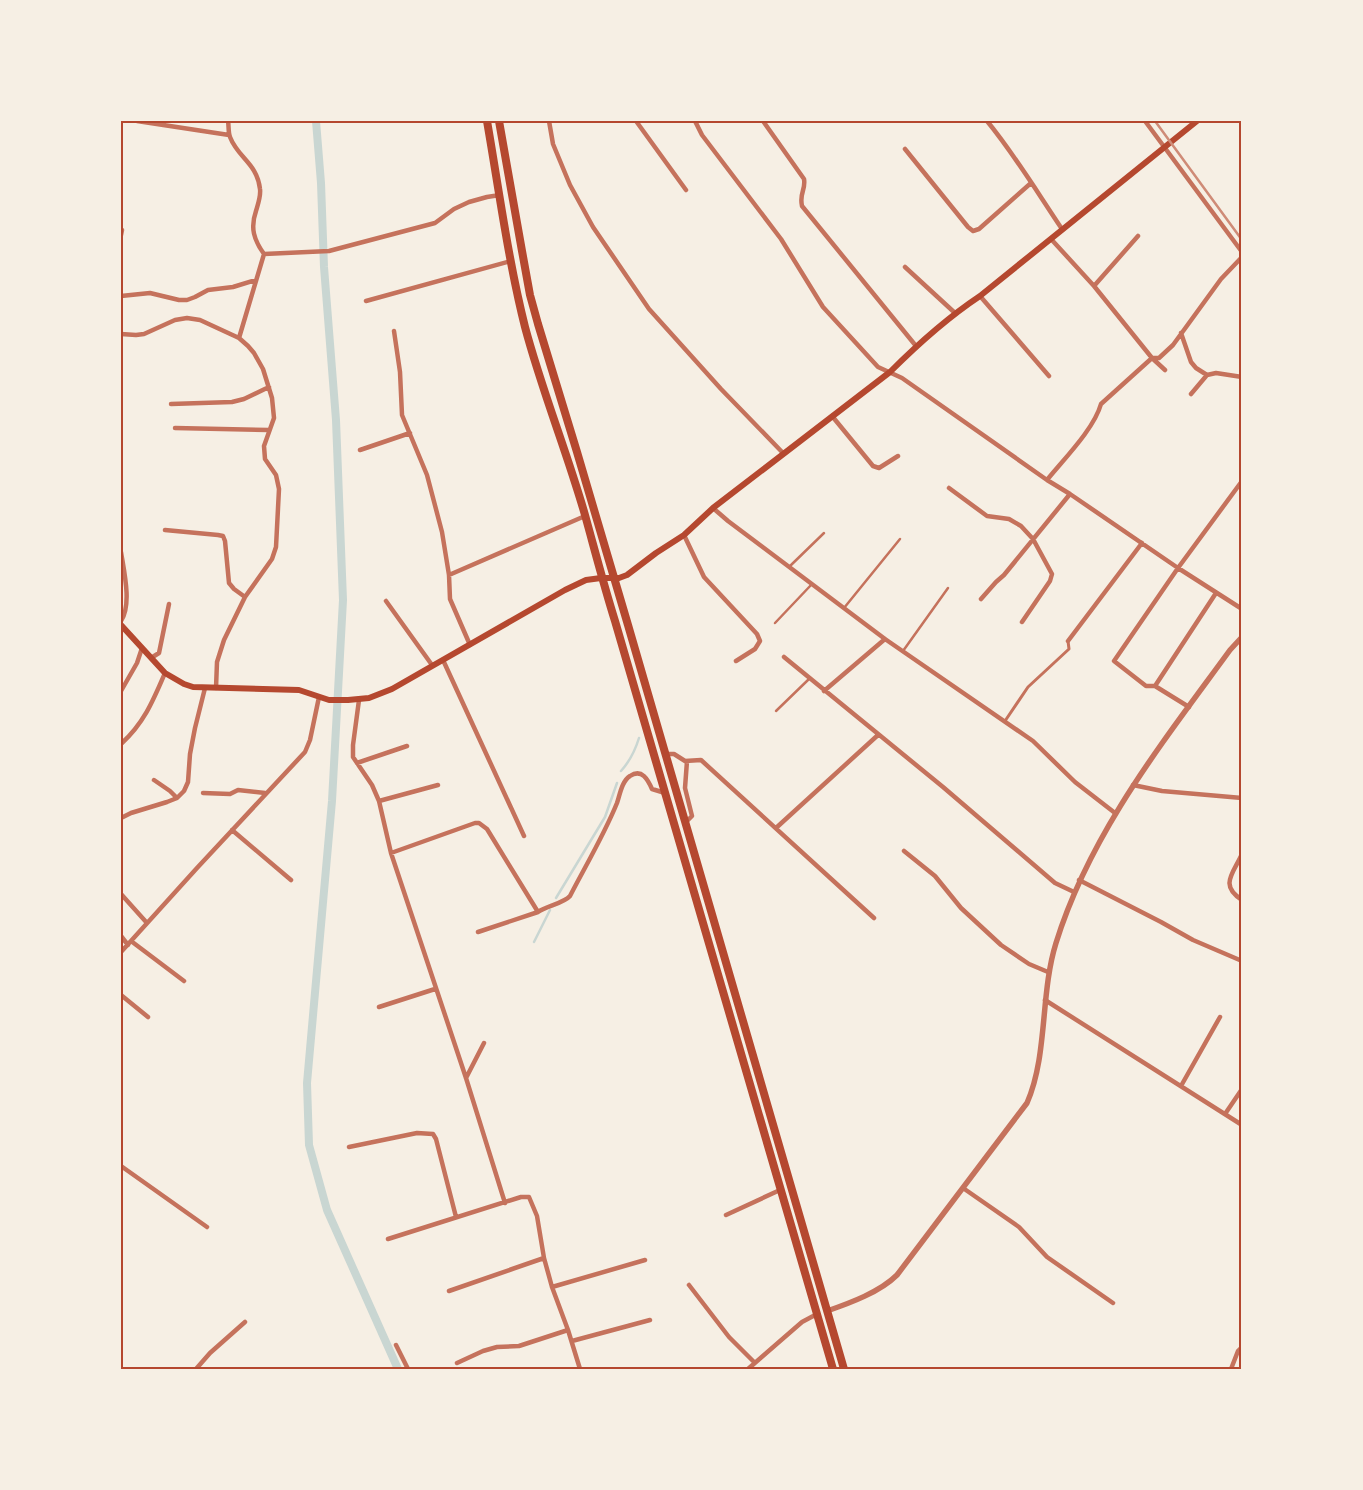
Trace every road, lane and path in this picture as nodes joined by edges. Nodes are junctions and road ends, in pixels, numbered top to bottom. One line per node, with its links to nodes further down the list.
1 (137, 121): 12 (street)
2 (228, 121): 12 (street)
3 (486, 121): 17 (highway)
4 (498, 121): 72 (highway)
5 (549, 121): 53 (street)
6 (636, 121): 16 (street)
7 (695, 121): 41 (street)
8 (763, 121): 38 (street)
9 (988, 121): 15 (street)
10 (1145, 121): 13 (street)
11 (1197, 121): 13 (main road)
12 (229, 135): 24 (street)
13 (1164, 147): 18 (main road); 23 (street)
14 (905, 149): 15 (street)
15 (1031, 183): 18 (street)
16 (686, 190)
17 (500, 195): 24 (street); 26 (highway)
18 (1062, 229): 22 (main road)
19 (122, 230): 20 (street)
20 (121, 235)
21 (1138, 236): 29 (street)
22 (1051, 239): 29 (street); 31 (main road)
23 (1242, 252)
24 (264, 254): 28 (street)
25 (1242, 257): 35 (street)
26 (511, 260): 32 (street); 60 (highway)
27 (905, 267): 33 (street)
28 (256, 280): 30 (street); 37 (street)
29 (1094, 286): 39 (street)
30 (121, 296)
31 (980, 296): 33 (main road); 43 (street)
32 (366, 301)
33 (955, 313): 38 (main road)
34 (394, 331): 51 (street)
35 (1181, 333): 39 (street); 42 (street)
36 (121, 334): 37 (street)
37 (240, 338): 45 (street)
38 (916, 346): 41 (main road)
39 (1152, 358): 40 (street); 55 (street)
40 (1165, 370)
41 (890, 372): 48 (main road); 55 (street)
42 (1207, 375): 44 (street); 46 (street)
43 (1049, 376)
44 (1242, 377)
45 (269, 387): 47 (street); 50 (street)
46 (1191, 394)
47 (171, 404)
48 (832, 416): 53 (main road); 54 (street)
49 (175, 428): 50 (street)
50 (269, 430): 76 (street)
51 (410, 433): 52 (street); 70 (street)
52 (360, 450)
53 (784, 453): 59 (main road)
54 (898, 456)
55 (1047, 480): 58 (street)
56 (1242, 480): 69 (street)
57 (949, 488): 65 (street)
58 (1070, 494): 65 (street); 66 (street)
59 (713, 508): 63 (main road); 68 (street)
60 (585, 516): 70 (street); 71 (highway)
61 (165, 530): 76 (street)
62 (824, 533): 68 (lane)
63 (684, 535): 72 (main road); 95 (street)
64 (900, 539): 80 (lane)
65 (1033, 539): 77 (street); 83 (street)
66 (1142, 542): 69 (street); 88 (street)
67 (121, 552): 82 (street)
68 (790, 567): 73 (street)
69 (1178, 568): 75 (street); 99 (street)
70 (449, 575): 89 (street)
71 (601, 578): 72 (main road); 89 (main road); 120 (highway)
72 (614, 578): 112 (highway)
73 (812, 584): 80 (street); 84 (lane)
74 (948, 588): 91 (lane)
75 (1216, 593): 81 (street); 99 (street)
76 (245, 597): 101 (street)
77 (981, 600)
78 (386, 601): 96 (street)
79 (169, 604): 93 (street)
80 (844, 608): 87 (street)
81 (1242, 610)
82 (121, 621)
83 (1022, 622)
84 (775, 623)
85 (121, 625): 90 (main road)
86 (1242, 638): 106 (street)
87 (885, 639): 91 (street); 103 (street)
88 (1068, 641): 108 (street)
89 (470, 645): 94 (main road)
90 (142, 648): 93 (main road); 102 (street)
91 (903, 651): 108 (street)
92 (784, 657): 98 (street)
93 (151, 658): 97 (main road)
94 (443, 660): 96 (main road); 129 (street)
95 (736, 661)
96 (432, 665): 105 (main road)
97 (165, 673): 100 (main road); 110 (street)
98 (809, 679): 103 (street); 107 (lane)
99 (1155, 686): 106 (street)
100 (205, 688): 101 (main road); 121 (street)
101 (216, 688): 104 (main road)
102 (121, 690)
103 (824, 691): 109 (street)
104 (319, 697): 105 (main road); 119 (street)
105 (359, 700): 114 (street)
106 (1189, 707): 117 (street)
107 (776, 711)
108 (1005, 721): 124 (street)
109 (878, 735): 127 (street); 135 (street)
110 (121, 744)
111 (407, 746): 114 (street)
112 (666, 754): 113 (street); 126 (highway)
113 (687, 761): 126 (street); 127 (street)
114 (356, 763): 123 (street)
115 (154, 780): 121 (street)
116 (438, 785): 123 (street)
117 (1133, 785): 122 (street); 124 (street)
118 (203, 793): 119 (street)
119 (265, 793): 128 (street)
120 (665, 793): 138 (street); 163 (highway)
121 (176, 798): 125 (street)
122 (1242, 798)
123 (378, 801): 131 (street)
124 (1115, 813): 134 (street)
125 (121, 818)
126 (685, 823): 175 (highway)
127 (776, 828): 139 (street)
128 (232, 830): 133 (street); 140 (street)
129 (524, 836)
130 (904, 851): 146 (street)
131 (391, 853): 138 (street); 148 (street)
132 (1242, 854): 137 (street)
133 (291, 880)
134 (1079, 880): 135 (street); 145 (street)
135 (1074, 892): 146 (street)
136 (121, 894): 140 (street)
137 (1242, 900)
138 (538, 912): 141 (street)
139 (874, 918)
140 (147, 923): 143 (street)
141 (478, 932)
142 (121, 936): 143 (street)
143 (129, 943): 144 (street); 147 (street)
144 (121, 952)
145 (1242, 961)
146 (1048, 972): 150 (street)
147 (184, 981)
148 (436, 989): 151 (street); 155 (street)
149 (121, 996): 152 (street)
150 (1045, 1000): 156 (street); 162 (street)
151 (379, 1007)
152 (148, 1017)
153 (1220, 1017): 156 (street)
154 (484, 1042): 155 (street)
155 (466, 1078): 164 (street)
156 (1181, 1086): 158 (street)
157 (1242, 1089): 158 (street)
158 (1225, 1114): 159 (street)
159 (1242, 1126)
160 (349, 1147): 166 (street)
161 (121, 1166): 167 (street)
162 (962, 1188): 174 (street); 175 (street)
163 (780, 1190): 165 (street); 176 (highway)
164 (505, 1203): 166 (street); 169 (street)
165 (726, 1215)
166 (456, 1216): 168 (street)
167 (207, 1227)
168 (388, 1239)
169 (544, 1258): 172 (street); 173 (street)
170 (645, 1260): 172 (street)
171 (689, 1284): 184 (street)
172 (552, 1287): 179 (street)
173 (449, 1290)
174 (1113, 1303)
175 (827, 1311): 190 (highway)
176 (817, 1314): 184 (street); 189 (highway)
177 (650, 1320): 180 (street)
178 (245, 1322): 185 (street)
179 (568, 1330): 180 (street); 183 (street)
180 (572, 1342): 187 (street)
181 (396, 1345): 186 (street)
182 (1242, 1347): 191 (street)
183 (457, 1363)
184 (755, 1363): 188 (street)
185 (196, 1369)
186 (408, 1369)
187 (580, 1369)
188 (748, 1369)
189 (833, 1369)
190 (844, 1369)
191 (1231, 1369)

